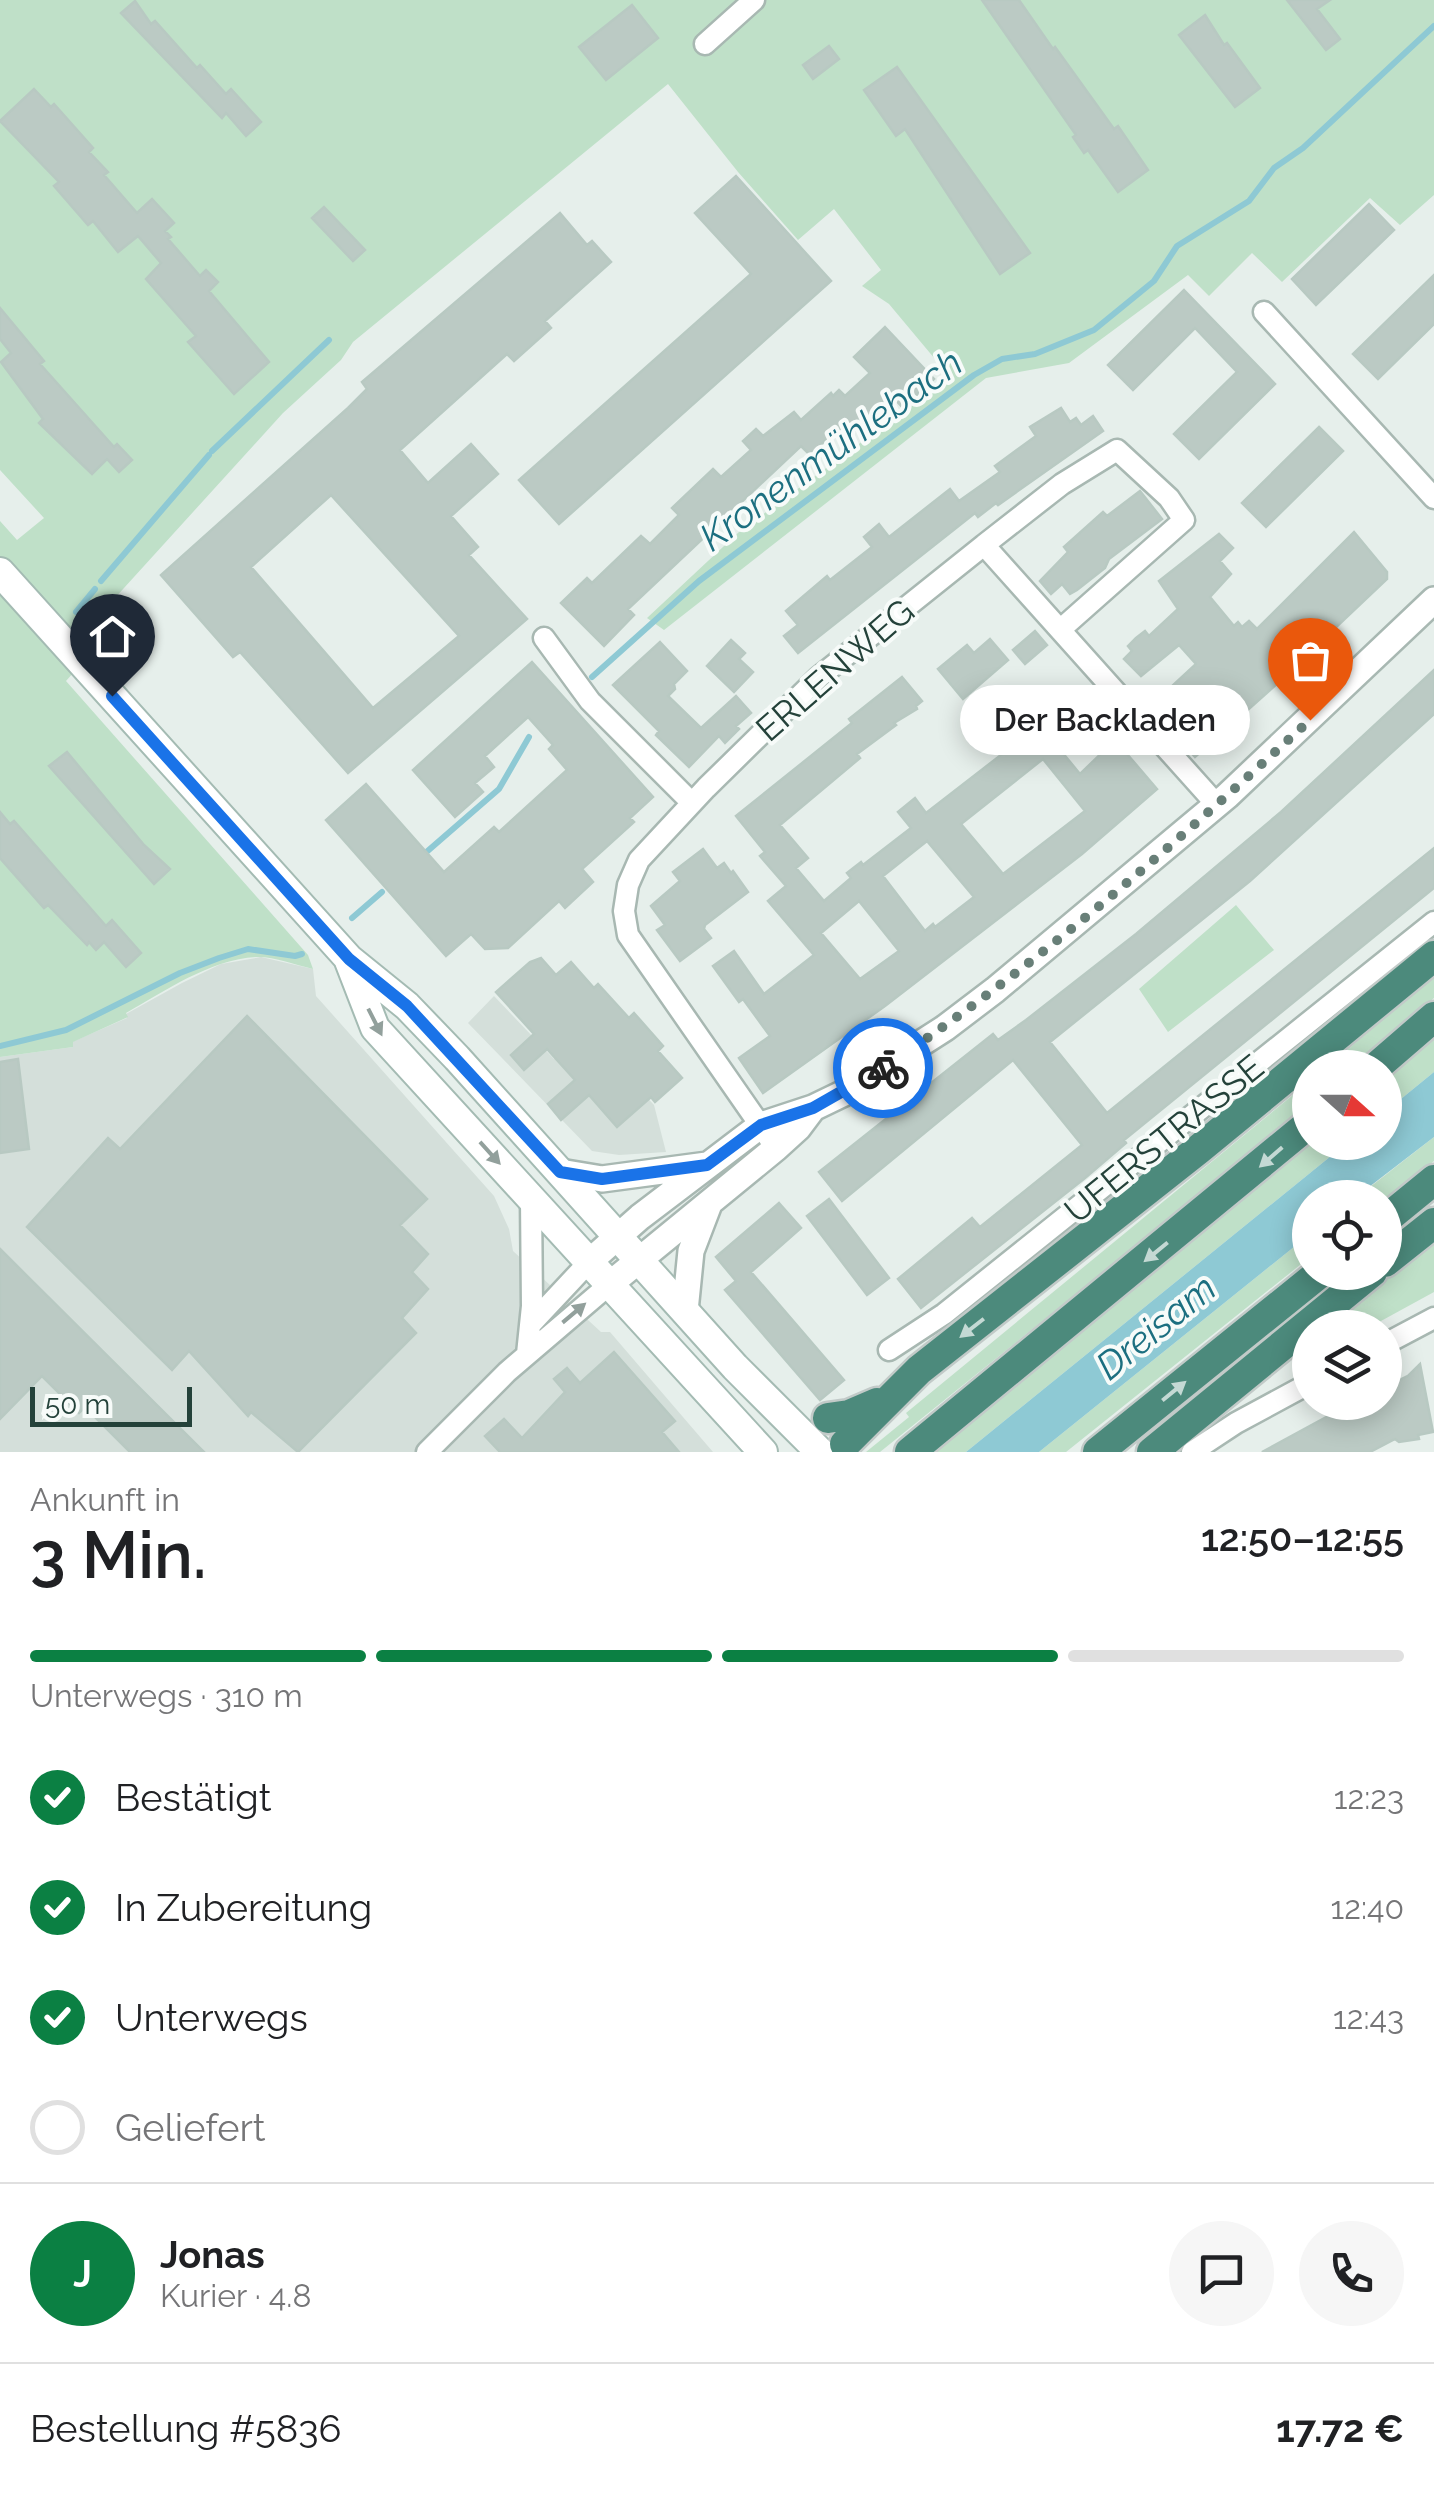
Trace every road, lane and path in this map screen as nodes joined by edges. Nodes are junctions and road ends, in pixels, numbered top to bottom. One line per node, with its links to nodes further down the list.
1 (754, 0): 2 (street)
2 (705, 44)
3 (1264, 312): 4 (street)
4 (1434, 498)
5 (984, 545): 8 (street); 8 (street, ERLENWEG); 10 (street, ERLENWEG)
6 (0, 572): 14 (main road)
7 (1434, 600): 11 (street)
8 (1061, 629): 11 (street)
9 (544, 638): 10 (street)
10 (692, 803): 18 (street, ERLENWEG)
11 (1216, 804): 17 (street)
12 (1434, 922): 39 (street, UFERSTRASSE)
13 (1434, 956): 42 (highway, one-way to 42)
14 (349, 959): 22 (main road); 24 (main road, one-way to 24)
15 (1434, 1017): 16 (highway)
16 (1396, 1050)
17 (813, 1108): 18 (street); 20 (street)
18 (761, 1125): 20 (street, ERLENWEG); 21 (street)
19 (1292, 1139): 50 (highway, one-way to 50)
20 (776, 1148): 25 (street)
21 (707, 1165): 22 (street); 28 (street)
22 (560, 1172): 28 (main road)
23 (1434, 1180): 26 (highway)
24 (531, 1199): 31 (main road); 37 (street)
25 (710, 1202): 30 (street); 35 (street)
26 (1402, 1206)
27 (1434, 1223): 29 (highway)
28 (618, 1237): 30 (main road); 31 (street)
29 (1402, 1248)
30 (639, 1260): 32 (street); 35 (main road)
31 (589, 1262): 32 (main road); 37 (street)
32 (610, 1284): 40 (street, one-way to 32); 45 (main road)
33 (1299, 1290): 51 (highway, one-way to 33)
34 (1350, 1290): 52 (highway)
35 (684, 1311): 43 (main road)
36 (1434, 1318): 38 (street)
37 (530, 1326): 40 (street)
38 (1402, 1335)
39 (889, 1350)
40 (526, 1354): 47 (street)
41 (1292, 1392): 53 (street)
42 (888, 1397): 44 (highway); 46 (highway)
43 (782, 1415): 44 (main road); 46 (main road)
44 (828, 1418)
45 (735, 1422): 48 (main road); 49 (main road)
46 (833, 1450)
47 (427, 1452)
48 (738, 1452)
49 (763, 1452)
50 (910, 1452)
51 (1098, 1452)
52 (1152, 1452)
53 (1192, 1452)

